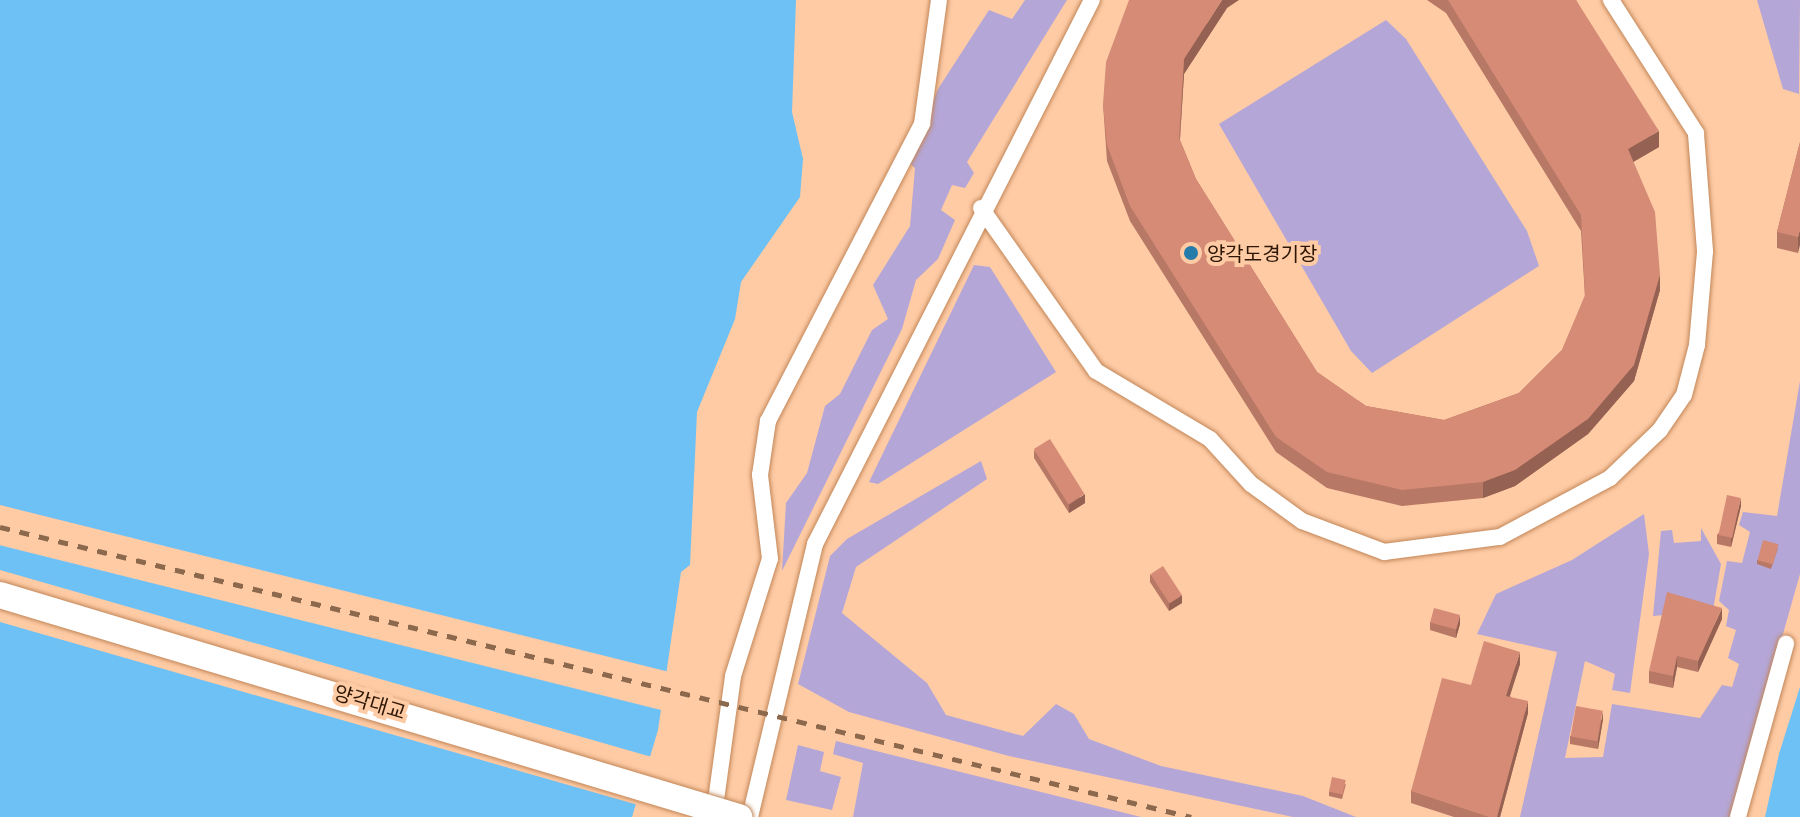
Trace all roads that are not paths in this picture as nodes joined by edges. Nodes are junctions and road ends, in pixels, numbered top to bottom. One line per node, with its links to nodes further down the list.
1 (939, 0): 7 (street)
2 (1092, 0): 4 (street)
3 (1611, 0): 4 (street)
4 (981, 208): 9 (street)
5 (0, 595): 8 (main road, 양각대교, bridge)
6 (1786, 644): 10 (street)
7 (714, 817)
8 (739, 817)
9 (750, 817)
10 (1738, 817)

